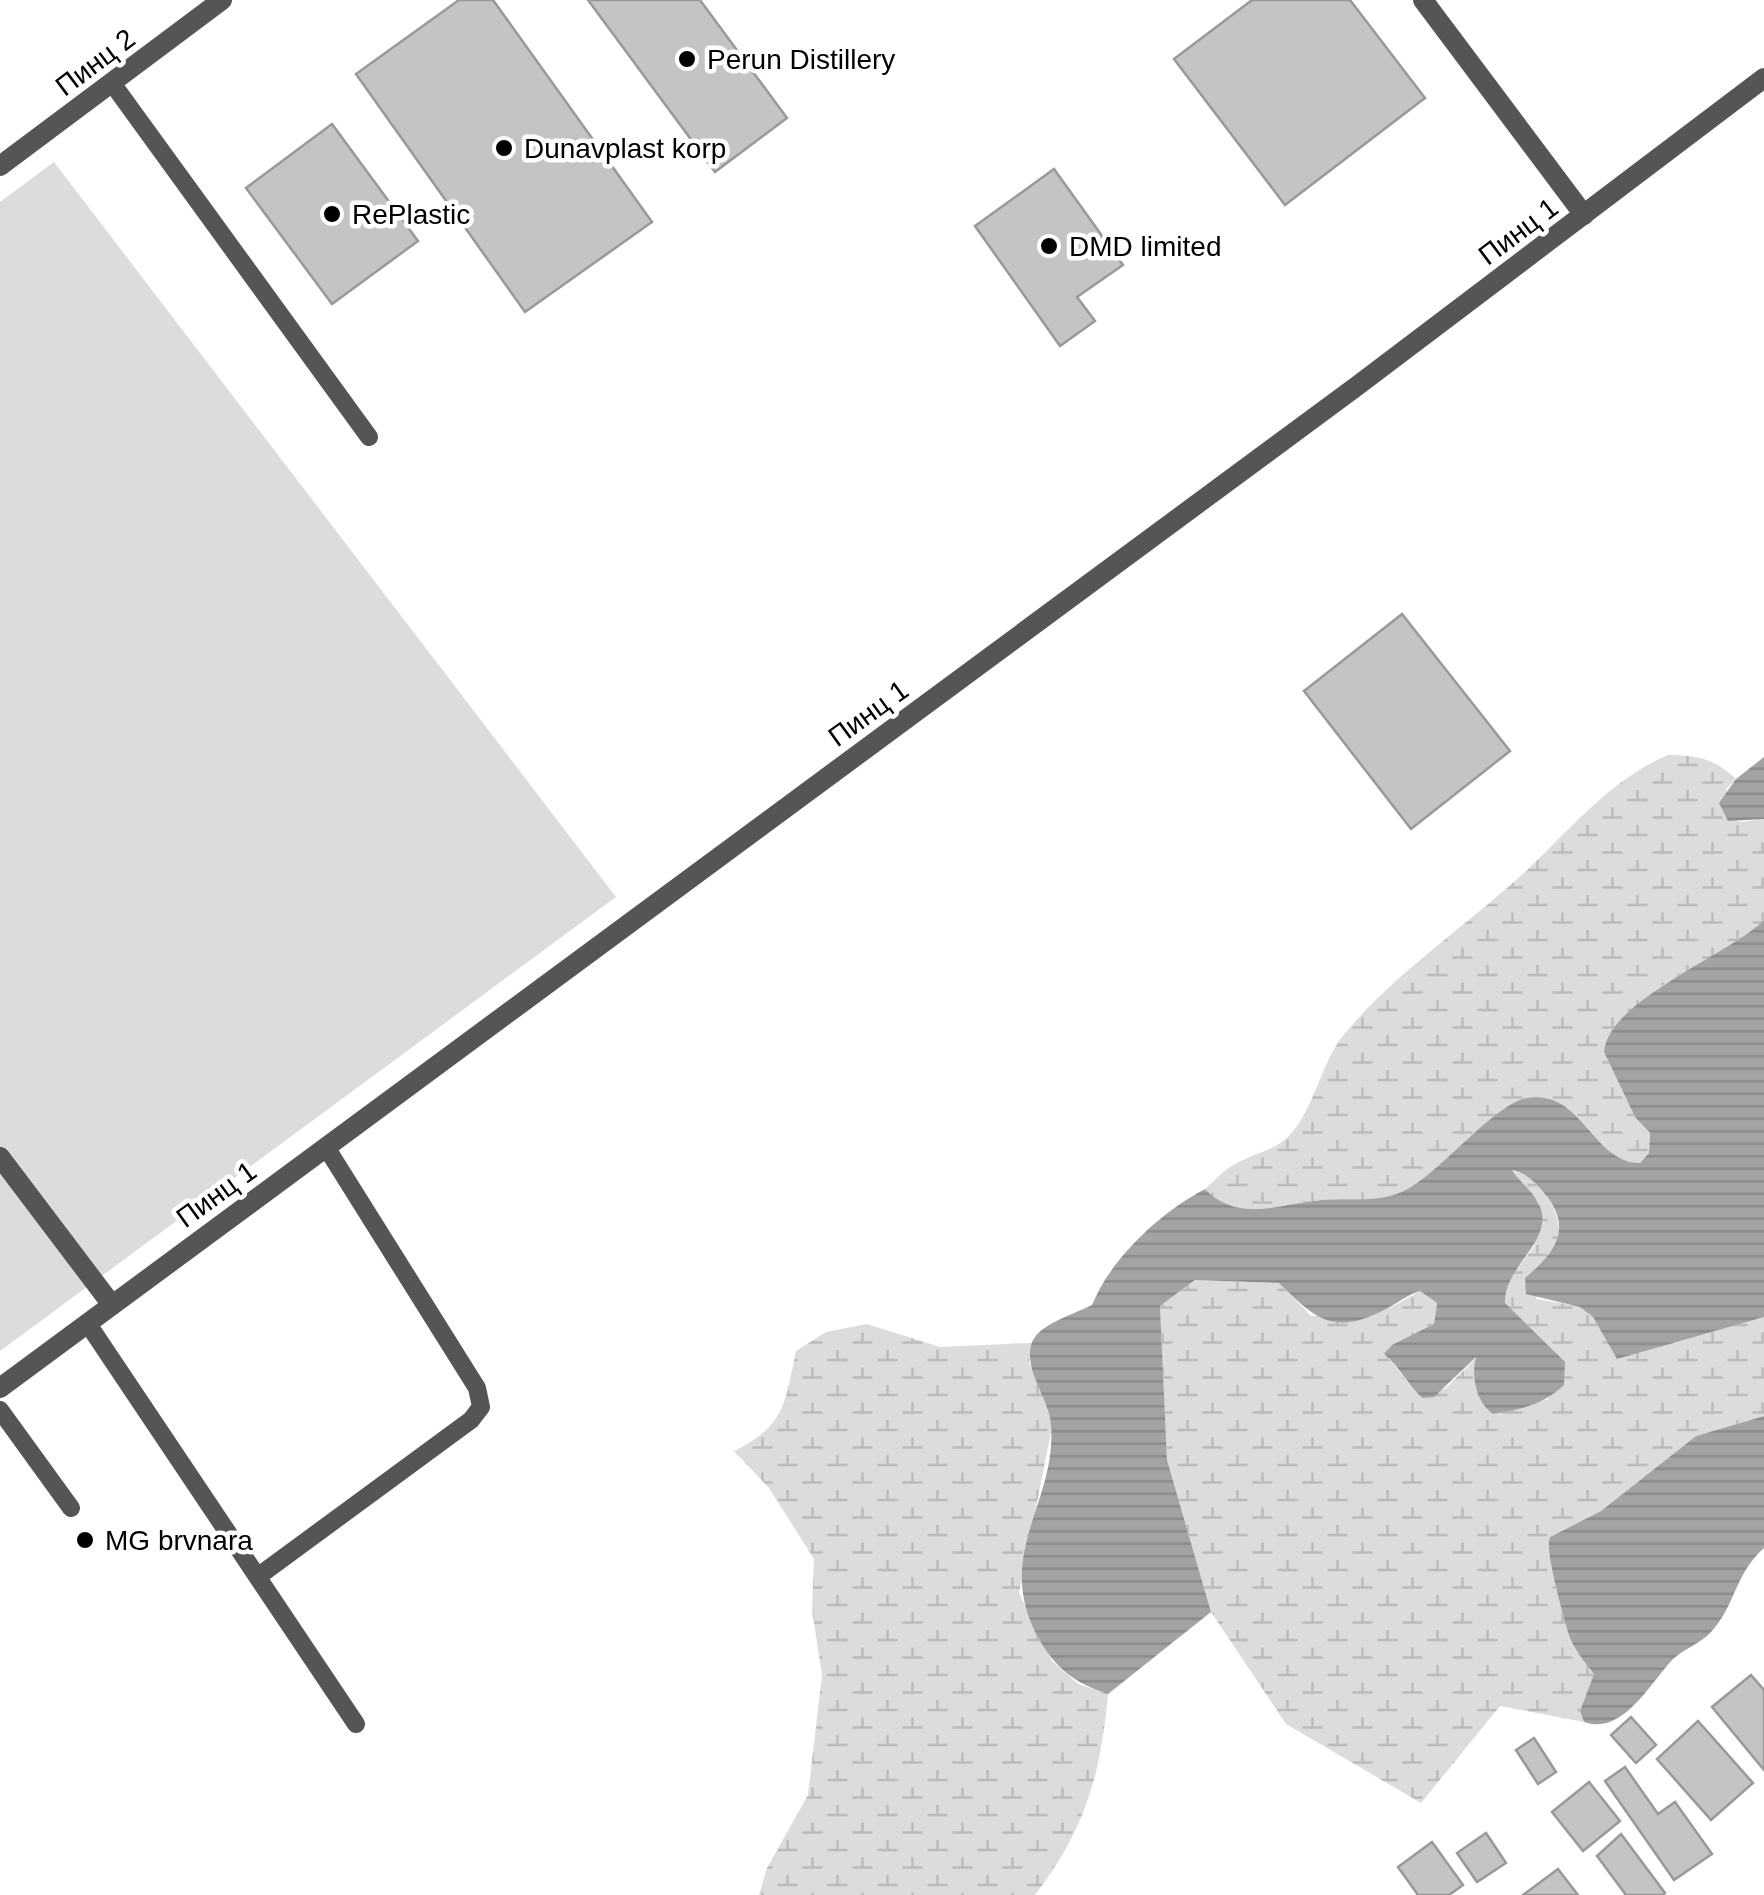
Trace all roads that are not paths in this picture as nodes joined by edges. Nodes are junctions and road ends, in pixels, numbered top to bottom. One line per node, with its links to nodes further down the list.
1 (222, 0): 4 (street, Пинц 2)
2 (1423, 0): 6 (street)
3 (1764, 78): 6 (street, Пинц 1)
4 (112, 83): 5 (street, Пинц 2); 7 (lane)
5 (0, 166)
6 (1584, 215): 8 (street, Пинц 1)
7 (368, 436)
8 (326, 1147): 10 (street, Пинц 1); 15 (lane)
9 (0, 1157): 10 (street)
10 (112, 1305): 11 (street, Пинц 1)
11 (88, 1324): 12 (street, Пинц 1); 15 (lane)
12 (0, 1388)
13 (0, 1410): 14 (lane)
14 (72, 1508)
15 (260, 1575): 16 (lane)
16 (356, 1724)

